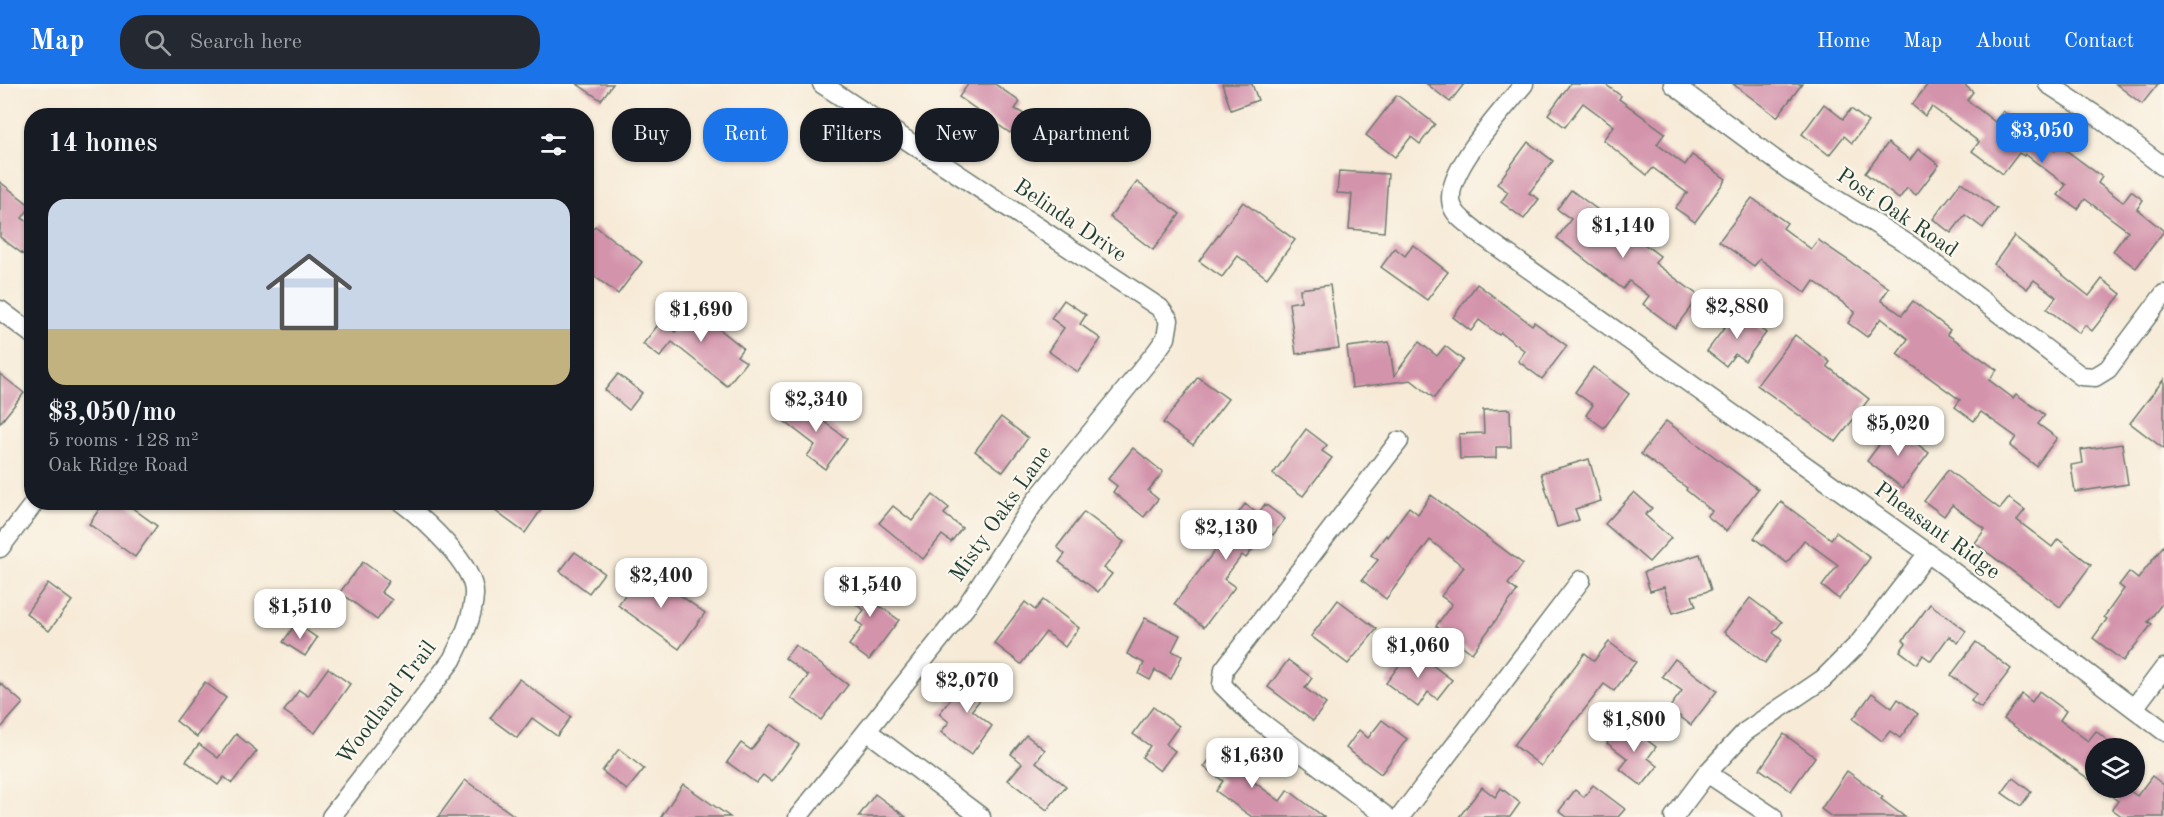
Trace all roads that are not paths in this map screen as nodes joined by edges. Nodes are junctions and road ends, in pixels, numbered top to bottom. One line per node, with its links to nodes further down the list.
1 (822, 84): 8 (street, Belinda Drive)
2 (1524, 84): 14 (street, Pheasant Ridge)
3 (1673, 84): 6 (street, Post Oak Road)
4 (2054, 86): 5 (street)
5 (2164, 167)
6 (2164, 294)
7 (0, 310): 9 (street)
8 (1169, 320): 18 (street, Misty Oaks Lane)
9 (24, 328)
10 (1399, 441): 24 (street)
11 (29, 510): 13 (street)
12 (412, 510): 21 (street, Woodland Trail)
13 (0, 548)
14 (1928, 553): 17 (street, Pheasant Ridge); 20 (street)
15 (1581, 580): 25 (street)
16 (2164, 668): 17 (street)
17 (2134, 708): 19 (street, Pheasant Ridge)
18 (867, 731): 22 (street, Misty Oaks Lane); 23 (street)
19 (2164, 731)
20 (1707, 773): 26 (street); 27 (street)
21 (331, 817)
22 (798, 817)
23 (981, 817)
24 (1387, 817)
25 (1400, 817)
26 (1674, 817)
27 (1773, 817)

